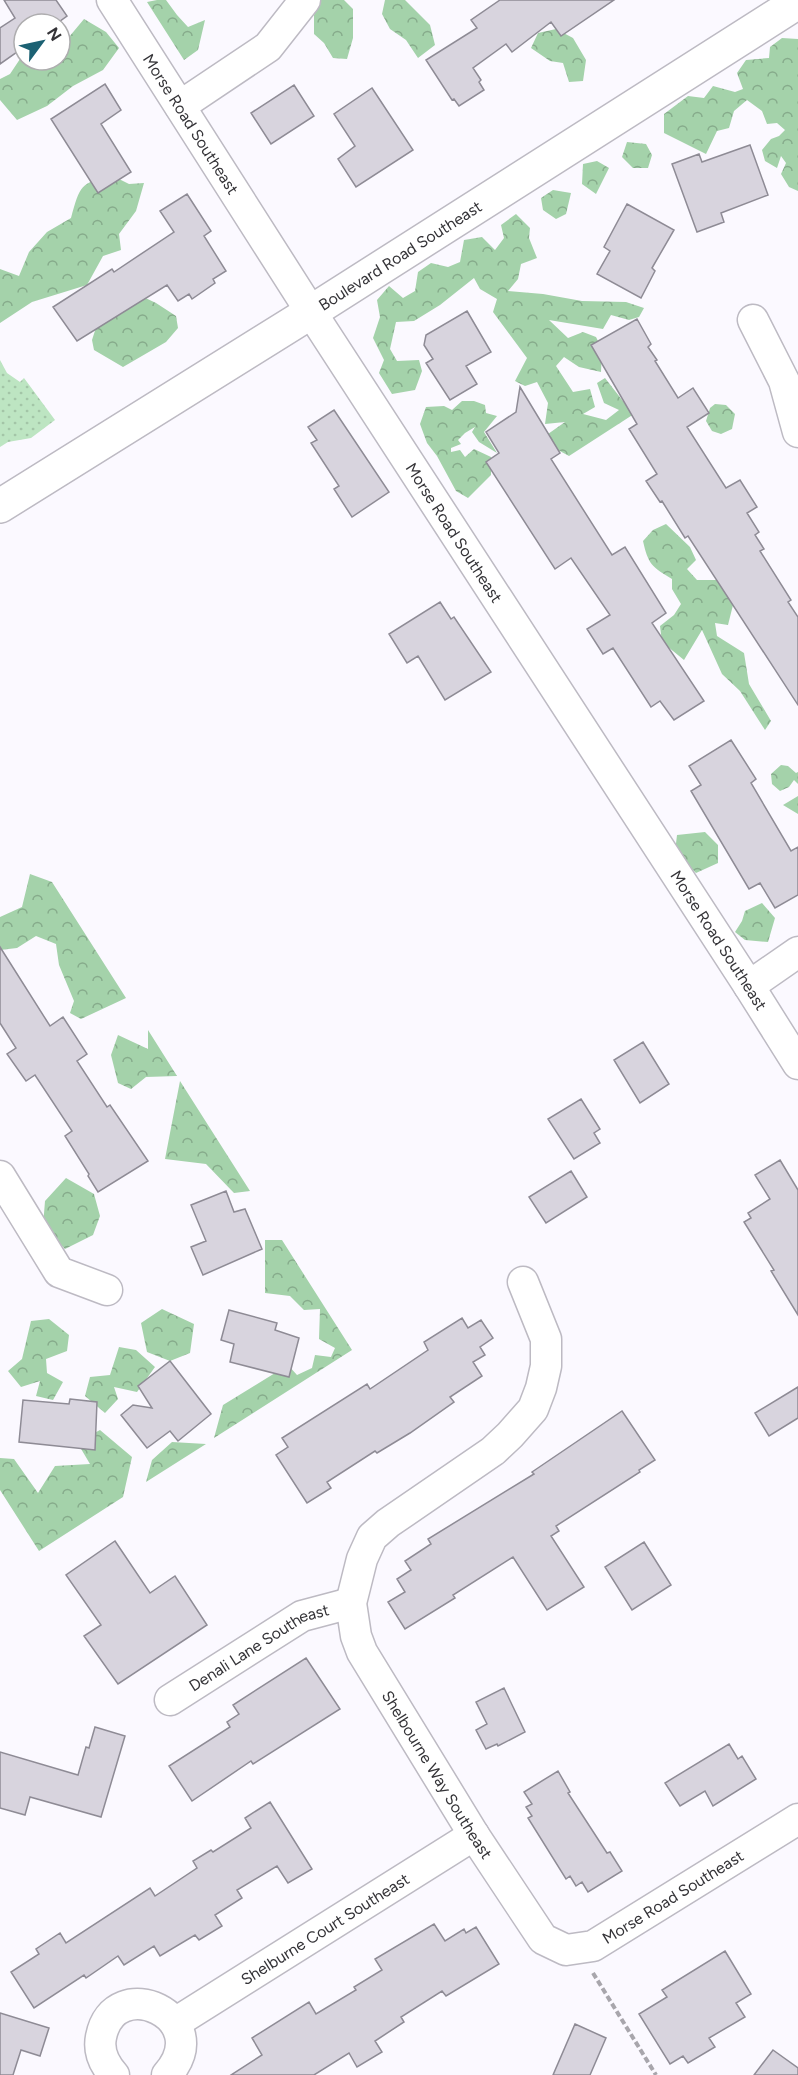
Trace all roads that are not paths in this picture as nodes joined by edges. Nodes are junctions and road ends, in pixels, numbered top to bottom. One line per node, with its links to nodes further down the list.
1 (112, 0): 4 (street, Morse Road Southeast)
2 (306, 0): 4 (street)
3 (798, 2): 5 (street, Boulevard Road Southeast)
4 (180, 106): 5 (street, Morse Road Southeast)
5 (311, 312): 8 (street, Boulevard Road Southeast); 10 (street, Morse Road Southeast)
6 (753, 320): 7 (street)
7 (798, 432)
8 (0, 506)
9 (798, 952): 10 (street)
10 (749, 986): 11 (street, Morse Road Southeast)
11 (798, 1064)
12 (0, 1176): 14 (street)
13 (523, 1282): 15 (street)
14 (107, 1290)
15 (351, 1602): 16 (street, Denali Lane Southeast); 18 (street, Shelbourne Way Southeast)
16 (170, 1700)
17 (798, 1820): 19 (street, Morse Road Southeast)
18 (474, 1835): 19 (street, Shelbourne Way Southeast); 20 (street, Shelburne Court Southeast)
19 (543, 1939)
20 (175, 2023): 21 (street); 22 (street)
21 (114, 2075)
22 (167, 2075)

